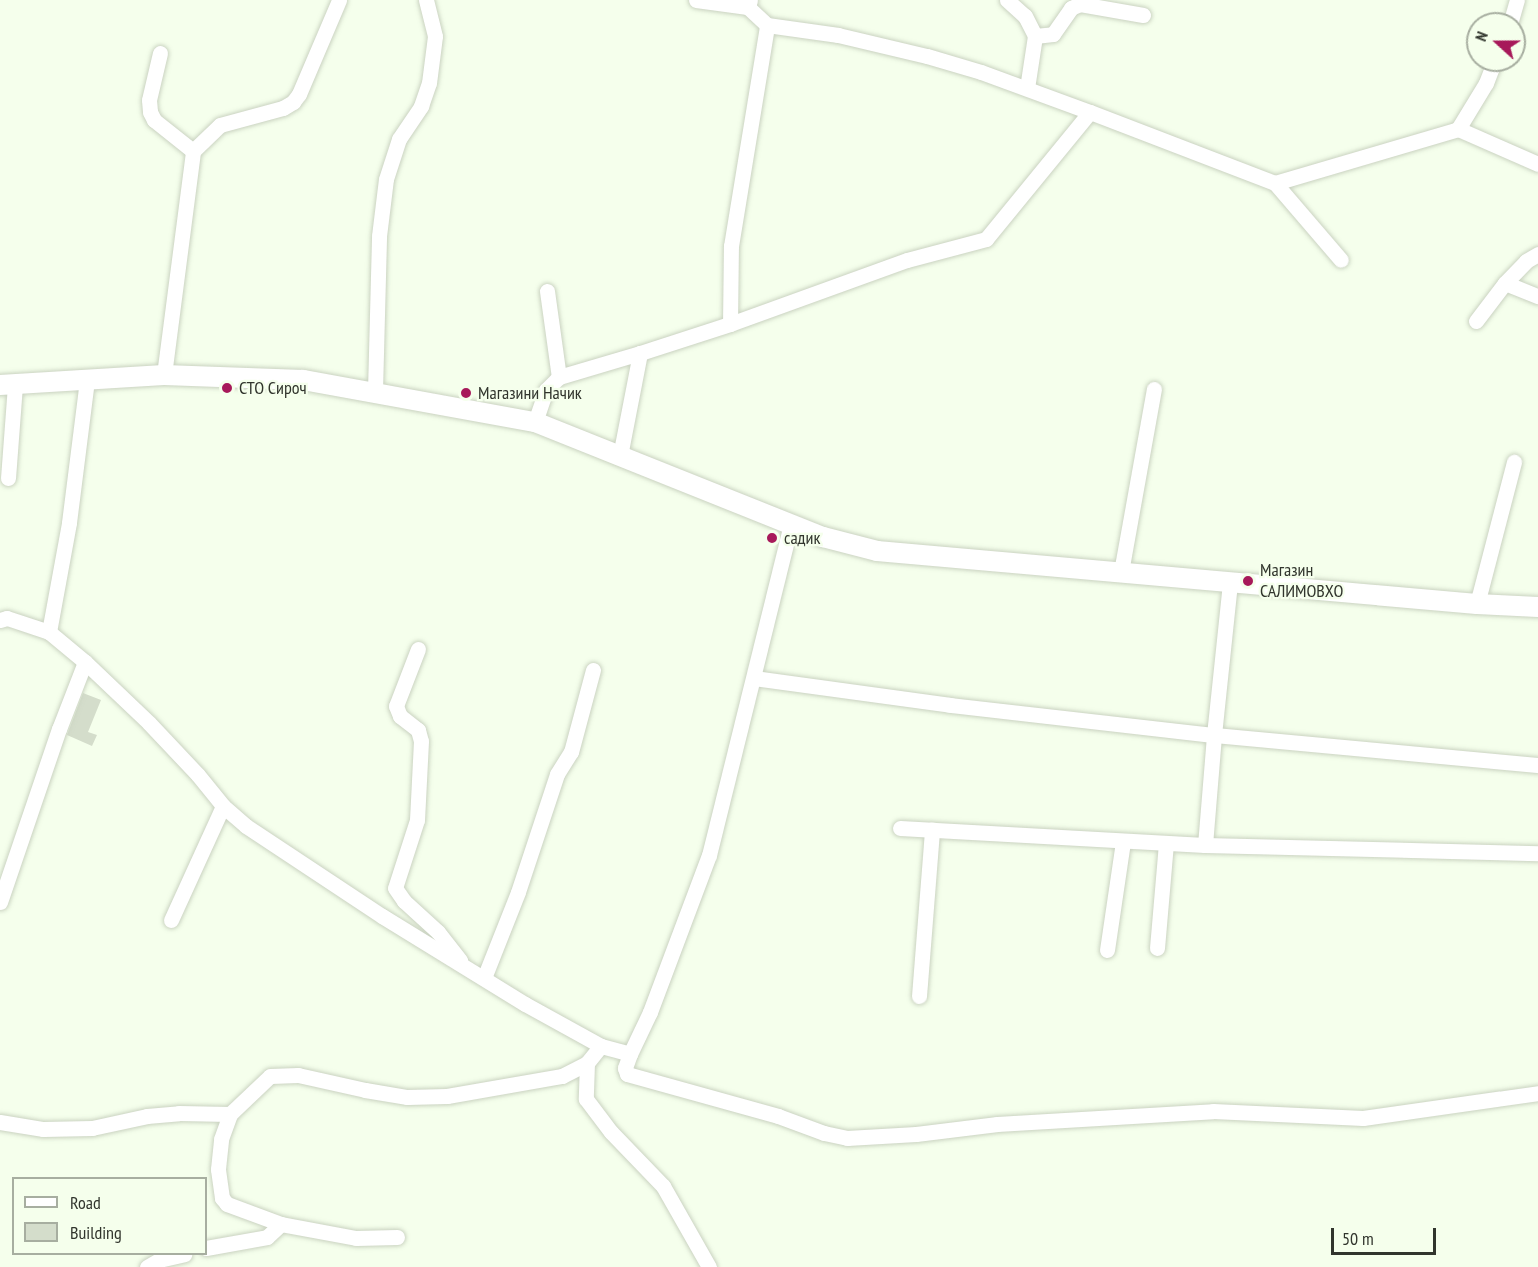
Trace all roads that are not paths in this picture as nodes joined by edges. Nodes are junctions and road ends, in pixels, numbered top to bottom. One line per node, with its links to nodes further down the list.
1 (339, 0): 14 (street)
2 (426, 0): 30 (street)
3 (696, 0): 5 (street)
4 (1007, 0): 8 (street)
5 (749, 3): 7 (street)
6 (1143, 15): 8 (street)
7 (767, 25): 11 (street); 23 (street)
8 (1035, 36): 11 (street)
9 (160, 53): 14 (street)
10 (1490, 72): 13 (street)
11 (1027, 88): 12 (street)
12 (1089, 112): 16 (street); 23 (street)
13 (1458, 129): 15 (street); 16 (street)
14 (193, 151): 25 (street)
15 (1538, 164)
16 (1275, 183): 18 (street)
17 (1538, 254): 19 (street)
18 (1341, 260)
19 (1505, 283): 21 (street); 22 (street)
20 (547, 291): 26 (street)
21 (1538, 296)
22 (1476, 321)
23 (730, 324): 24 (street)
24 (640, 353): 26 (street); 32 (street)
25 (164, 375): 27 (street); 30 (street)
26 (559, 377): 31 (street)
27 (87, 380): 28 (street); 41 (street)
28 (7, 385): 34 (street)
29 (1154, 389): 36 (street)
30 (375, 391): 31 (street)
31 (535, 422): 32 (street)
32 (620, 456): 35 (street)
33 (1514, 462): 38 (street)
34 (8, 478)
35 (791, 524): 36 (street); 45 (street)
36 (1121, 572): 37 (street)
37 (1230, 582): 38 (street); 46 (street)
38 (1477, 604): 39 (street)
39 (1538, 607)
40 (0, 620): 41 (street)
41 (49, 632): 43 (street)
42 (418, 649): 59 (street)
43 (85, 662): 48 (street); 55 (street)
44 (593, 670): 60 (street)
45 (754, 678): 46 (street); 63 (street)
46 (1214, 735): 47 (street); 53 (street)
47 (1538, 765)
48 (223, 806): 56 (street); 59 (street)
49 (900, 828): 50 (street)
50 (932, 830): 51 (street); 61 (street)
51 (1123, 841): 52 (street); 58 (street)
52 (1166, 843): 53 (street); 57 (street)
53 (1205, 845): 54 (street)
54 (1538, 853)
55 (0, 902)
56 (171, 920)
57 (1157, 948)
58 (1107, 950)
59 (468, 970): 60 (street)
60 (484, 978): 62 (street)
61 (919, 996)
62 (601, 1046): 63 (street); 64 (street)
63 (630, 1054): 65 (street)
64 (587, 1063): 66 (street); 73 (street)
65 (1538, 1093)
66 (230, 1114): 67 (street); 68 (street)
67 (0, 1122)
68 (281, 1224): 69 (street); 70 (street)
69 (396, 1237)
70 (207, 1248)
71 (180, 1255): 72 (street)
72 (147, 1267)
73 (709, 1267)

